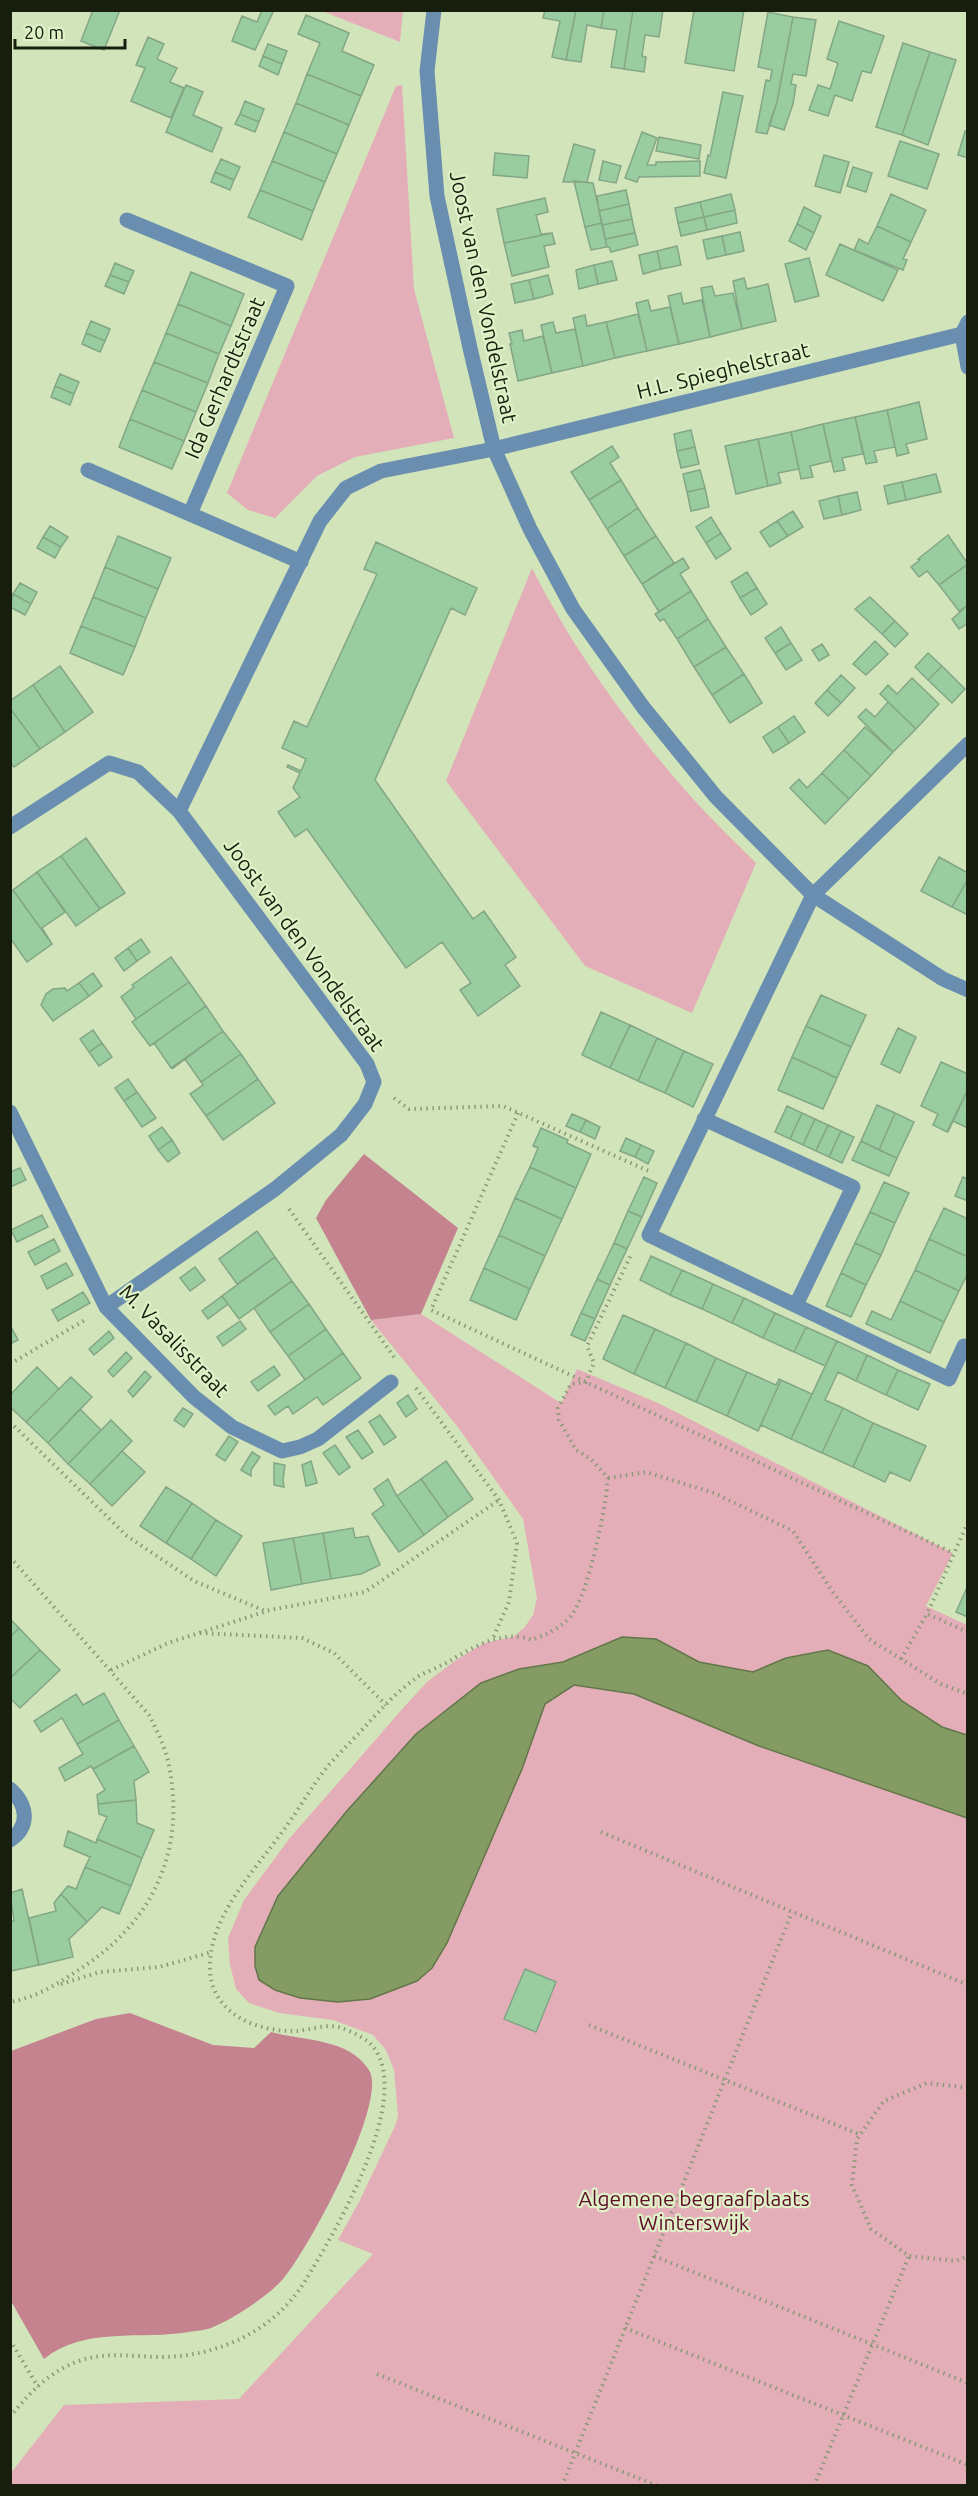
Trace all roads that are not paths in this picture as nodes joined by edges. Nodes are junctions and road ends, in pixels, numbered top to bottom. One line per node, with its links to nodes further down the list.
1 (434, 10): 5 (street, Joost van den Vondelstraat)
2 (127, 220): 7 (street, Ida Gerhardtstraat)
3 (965, 328): 4 (street); 5 (street, H.L. Spieghelstraat)
4 (968, 367)
5 (494, 448): 8 (street, Joost van den Vondelstraat); 12 (street, Joost van den Vondelstraat)
6 (88, 470): 7 (street)
7 (190, 514): 8 (street)
8 (300, 561): 10 (street, Joost van den Vondelstraat)
9 (968, 744): 12 (street)
10 (179, 811): 11 (street, Joost van den Vondelstraat); 17 (street, Joost van den Vondelstraat)
11 (10, 827)
12 (813, 895): 13 (street, Joost van den Vondelstraat); 15 (street)
13 (968, 990)
14 (10, 1112): 17 (street, M. Vasalisstraat)
15 (704, 1119): 16 (street); 16 (street)
16 (796, 1305): 18 (street)
17 (106, 1307): 19 (street, M. Vasalisstraat)
18 (964, 1346)
19 (391, 1382)
20 (10, 1789): 21 (street)
21 (10, 1840)

